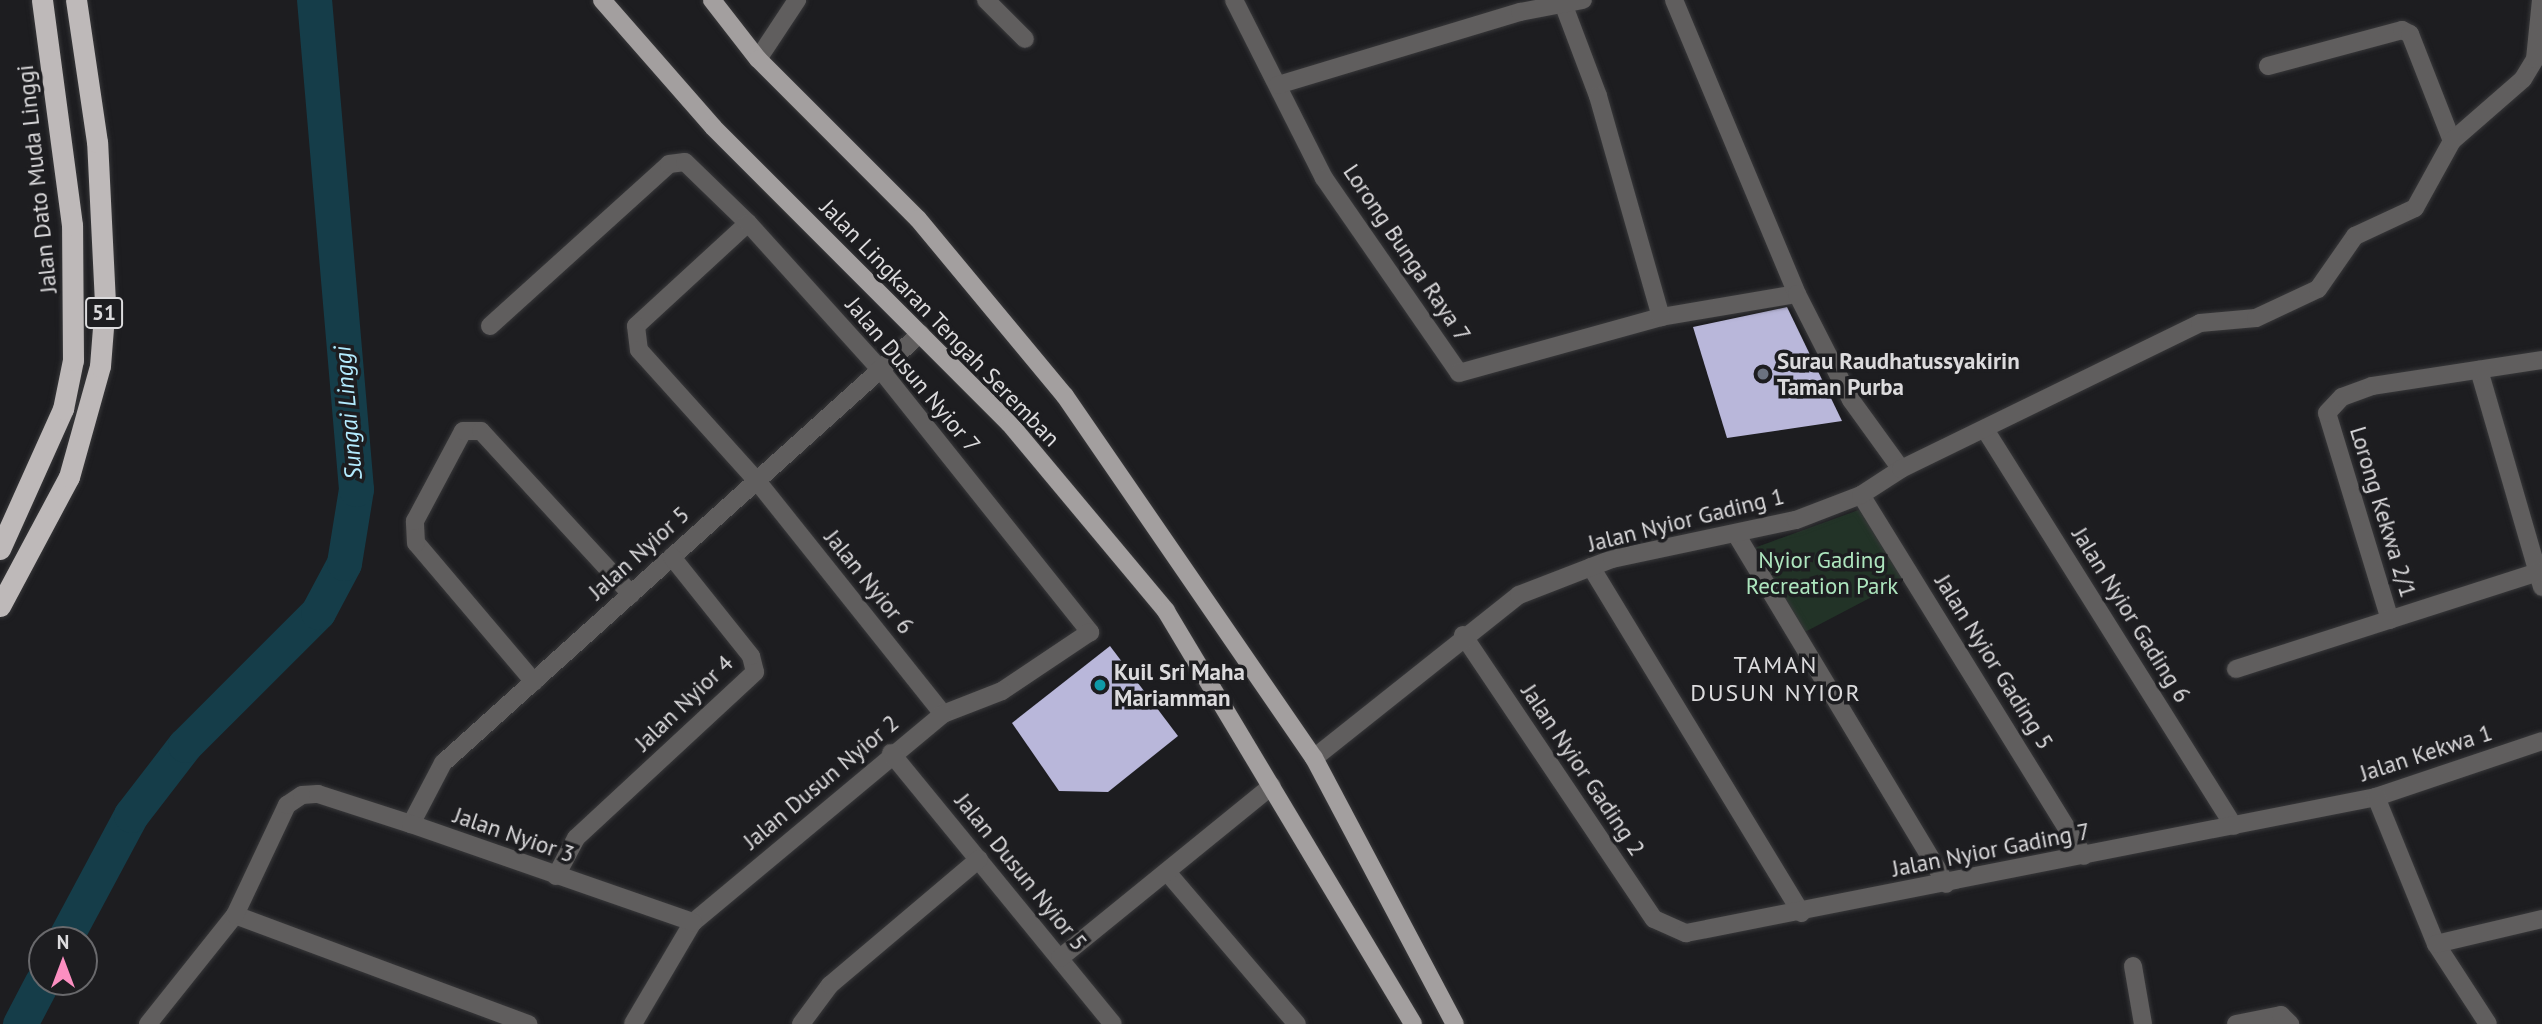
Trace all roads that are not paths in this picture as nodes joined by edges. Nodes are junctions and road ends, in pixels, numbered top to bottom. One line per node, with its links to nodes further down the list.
1 (42, 0): 31 (highway, Jalan Dato Muda Linggi / 51)
2 (76, 0): 36 (highway, 51)
3 (602, 0): 22 (main road, Jalan Lingkaran Tengah Seremban)
4 (712, 0): 14 (main road, Jalan Lingkaran Tengah Seremban)
5 (797, 0): 14 (street)
6 (986, 0): 13 (street)
7 (1234, 0): 16 (street, Lorong Bunga Raya 7)
8 (1583, 0): 11 (street)
9 (1674, 0): 19 (street)
10 (2541, 0): 17 (street)
11 (1564, 5): 12 (street); 20 (street)
12 (1516, 6): 16 (street)
13 (1025, 39)
14 (758, 59): 45 (main road, Jalan Lingkaran Tengah Seremban)
15 (2268, 66): 17 (street)
16 (1278, 85): 20 (street, Lorong Bunga Raya 7)
17 (2452, 141): 26 (street, Jalan Nyior Gading 1)
18 (748, 223): 21 (street, Jalan Dusun Nyior 7); 24 (street, Jalan Dusun Nyior 7); 28 (street, Jalan Nyior 6)
19 (1797, 294): 20 (street, Lorong Bunga Raya 7); 27 (street)
20 (1661, 317)
21 (490, 326)
22 (920, 334): 24 (street, Jalan Nyior 5); 46 (main road, Jalan Lingkaran Tengah Seremban)
23 (2542, 360): 25 (street)
24 (880, 369): 28 (street, Jalan Nyior 5); 38 (street, Jalan Dusun Nyior 7)
25 (2479, 370): 34 (street); 37 (street, Lorong Kekwa 2/1)
26 (1986, 431): 27 (street, Jalan Nyior Gading 1); 50 (street, Jalan Nyior Gading 6)
27 (1901, 469): 29 (street, Jalan Nyior Gading 1)
28 (757, 481): 32 (street, Jalan Nyior 5); 42 (street, Jalan Nyior 6)
29 (1861, 495): 30 (street, Jalan Nyior Gading 1); 51 (street, Jalan Nyior Gading 5)
30 (1736, 534): 33 (street, Jalan Nyior Gading 1); 55 (street)
31 (0, 549)
32 (672, 556): 35 (street, Jalan Nyior 5); 54 (street, Jalan Nyior 4)
33 (1591, 567): 39 (street, Jalan Nyior Gading 1); 56 (street)
34 (2540, 577): 37 (street)
35 (631, 594): 41 (street, Jalan Nyior 5); 41 (street)
36 (0, 606)
37 (2390, 620): 40 (street)
38 (1090, 632): 42 (street, Jalan Dusun Nyior 2)
39 (1463, 635): 45 (street, Jalan Nyior Gading 1); 60 (street, Jalan Nyior Gading 2)
40 (2236, 669)
41 (534, 682): 49 (street, Jalan Nyior 5)
42 (943, 713): 44 (street, Jalan Dusun Nyior 2)
43 (2542, 741): 47 (street, Jalan Kekwa 1)
44 (891, 753): 52 (street, Jalan Dusun Nyior 5); 59 (street, Jalan Dusun Nyior 2)
45 (1314, 758): 71 (main road, Jalan Lingkaran Tengah Seremban)
46 (1272, 786): 53 (street); 70 (main road, Jalan Lingkaran Tengah Seremban)
47 (2376, 797): 48 (street, Jalan Kekwa 1); 61 (street)
48 (2325, 807): 50 (street, Jalan Nyior Gading 7)
49 (411, 824): 54 (street, Jalan Nyior 3); 57 (street, Jalan Nyior 3)
50 (2234, 825): 51 (street, Jalan Nyior Gading 7)
51 (2084, 856): 55 (street, Jalan Nyior Gading 7)
52 (979, 859): 62 (street, Jalan Dusun Nyior 5); 67 (street)
53 (1167, 872): 62 (street); 69 (street)
54 (556, 876): 59 (street, Jalan Nyior 3)
55 (1946, 884): 56 (street, Jalan Nyior Gading 7)
56 (1801, 913): 60 (street, Jalan Nyior Gading 7)
57 (234, 915): 64 (street); 65 (street)
58 (2542, 919): 61 (street)
59 (693, 922): 66 (street, Jalan Dusun Nyior 2)
60 (1667, 929)
61 (2436, 944): 75 (street)
62 (1060, 958): 68 (street, Jalan Dusun Nyior 5)
63 (2133, 966): 72 (street)
64 (148, 1024)
65 (528, 1024)
66 (633, 1024)
67 (801, 1024)
68 (1113, 1024)
69 (1297, 1024)
70 (1413, 1024)
71 (1455, 1024)
72 (2143, 1024)
73 (2236, 1024): 74 (street)
74 (2290, 1024)
75 (2487, 1024)

